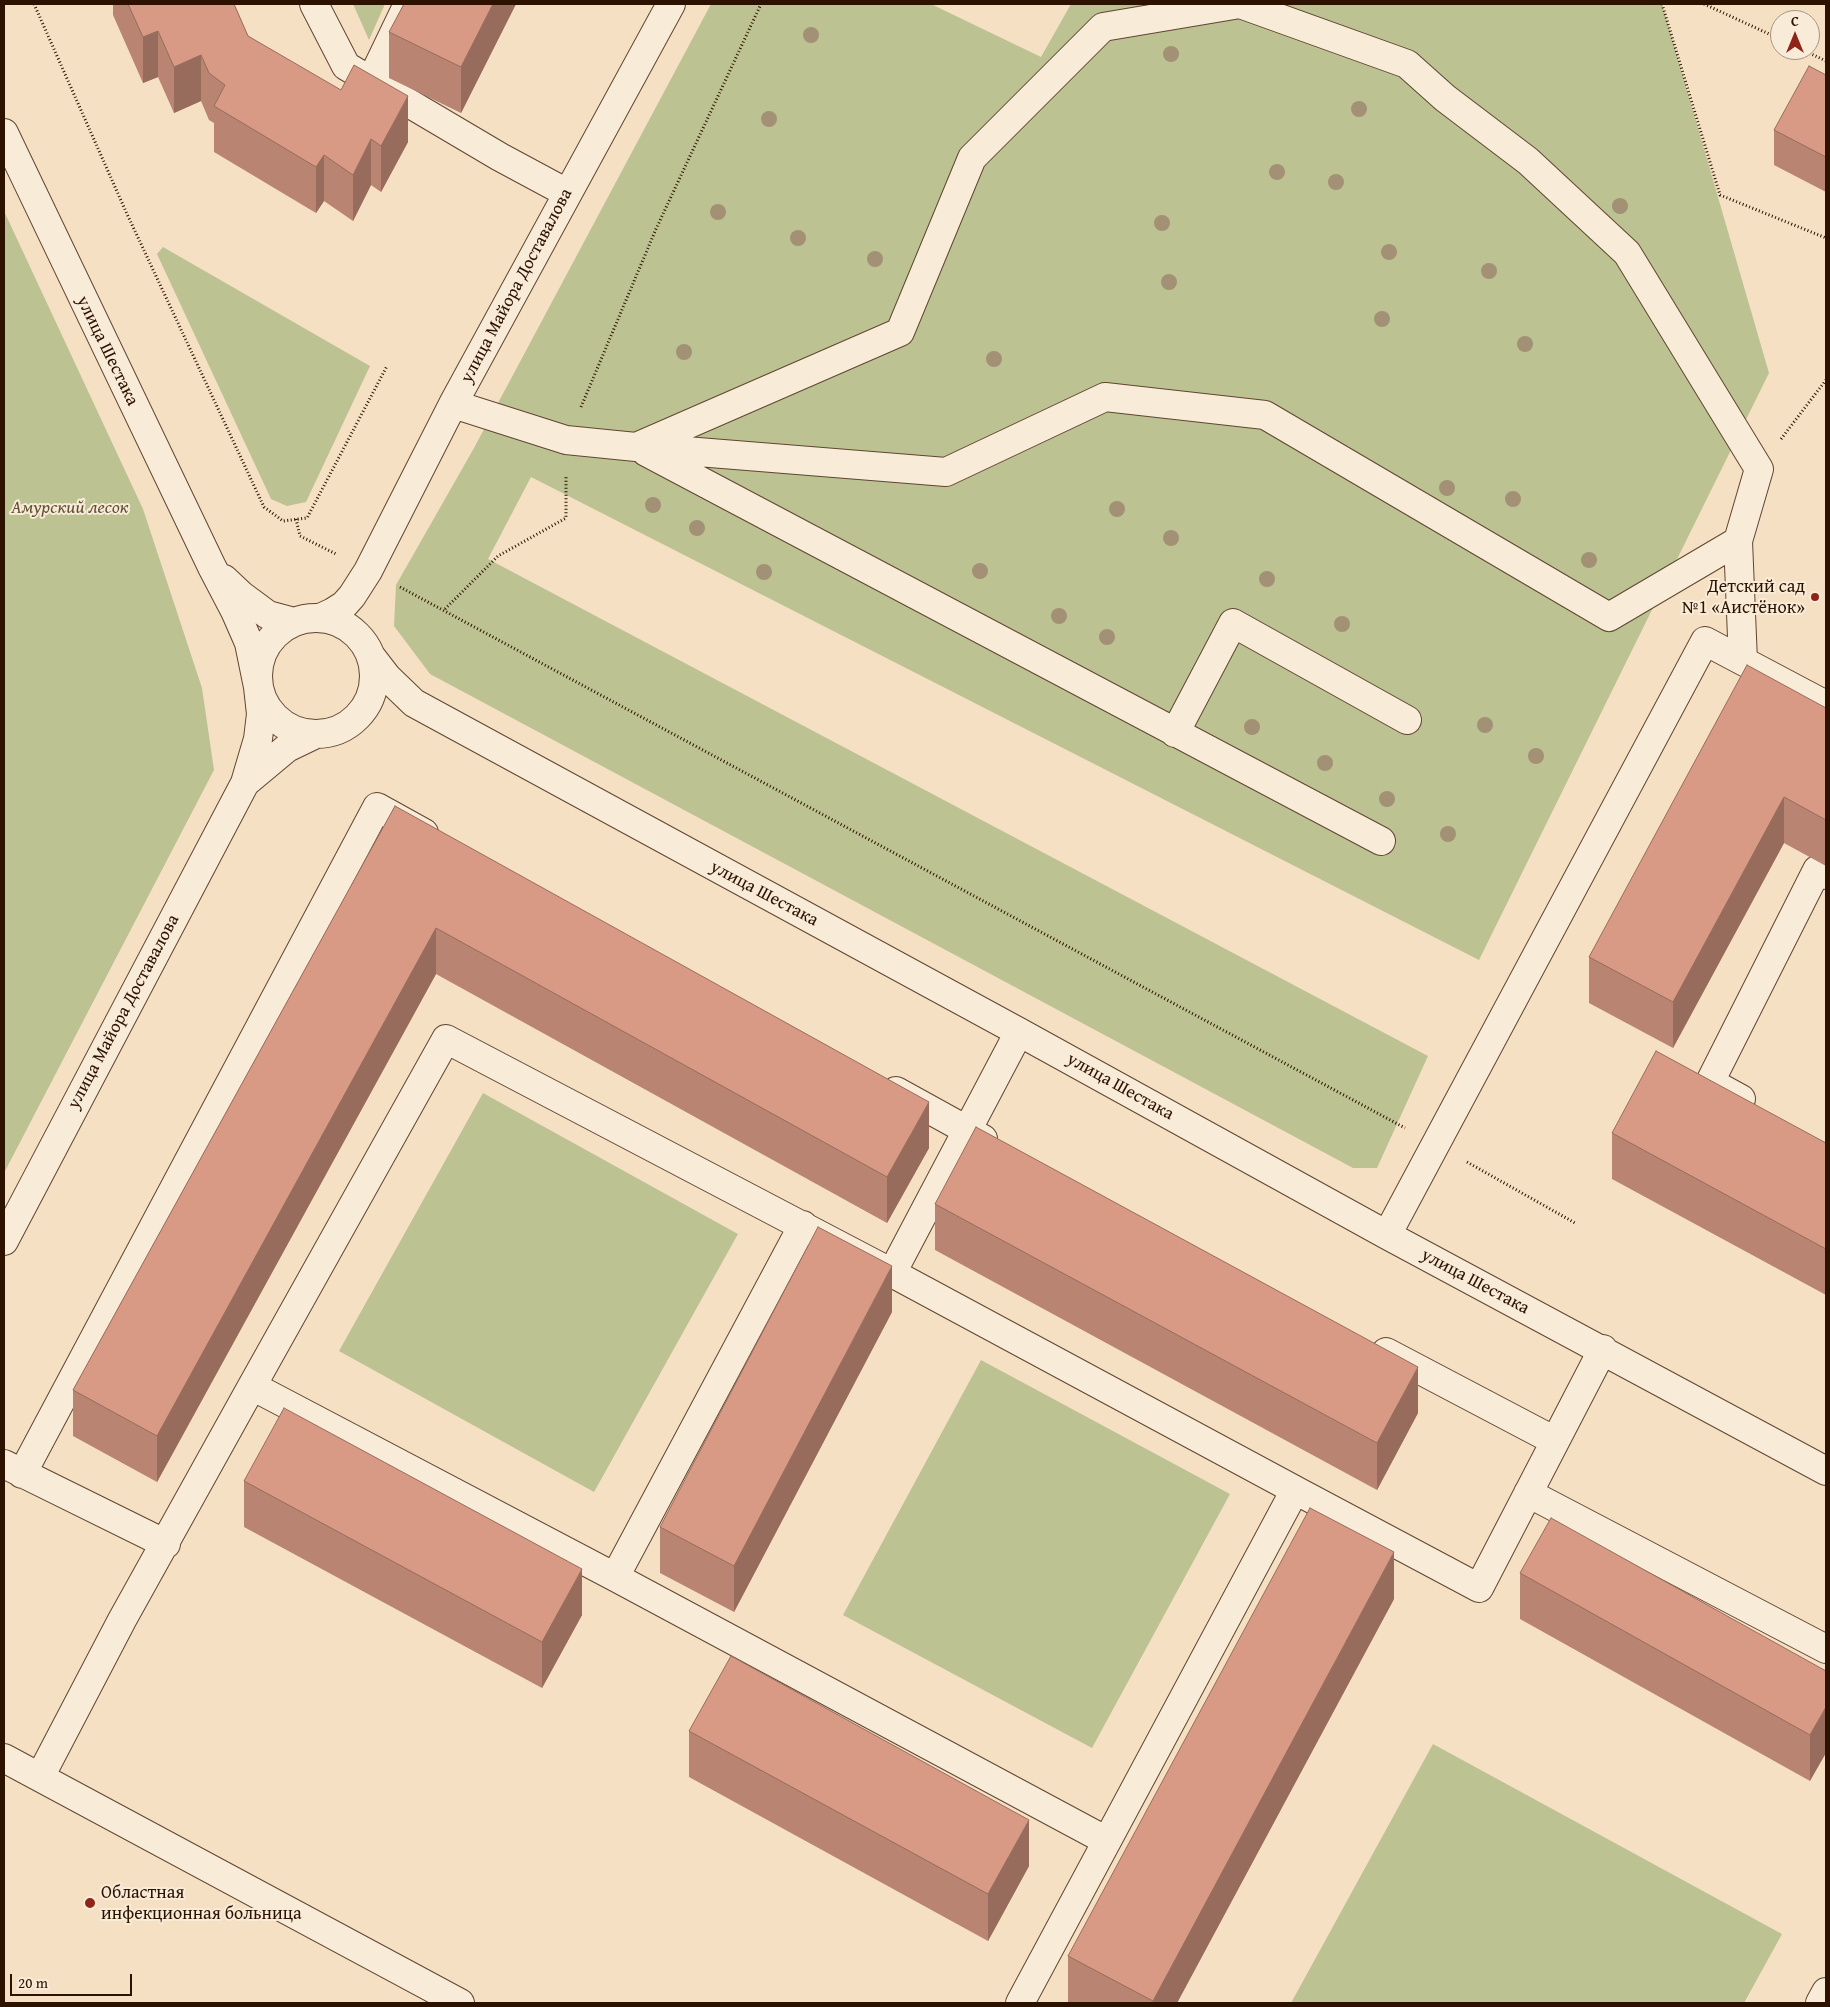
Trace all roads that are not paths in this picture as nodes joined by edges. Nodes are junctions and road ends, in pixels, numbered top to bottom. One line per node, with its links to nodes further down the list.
1 (314, 4): 4 (street)
2 (408, 4): 4 (street)
3 (671, 4): 6 (street, улица Майора Доставалова)
4 (370, 81): 6 (street)
5 (4, 133): 10 (street, улица Шестака)
6 (567, 193): 7 (street, улица Майора Доставалова)
7 (453, 404): 8 (street); 11 (street, улица Майора Доставалова)
8 (636, 447): 9 (street); 9 (street); 20 (street)
9 (1738, 541): 14 (street)
10 (212, 567): 12 (street, улица Шестака); 15 (street, улица Шестака)
11 (368, 571): 12 (street, улица Майора Доставалова); 13 (street, улица Майора Доставалова)
12 (307, 620): 13 (street); 15 (street)
13 (365, 647): 16 (street, улица Шестака); 18 (street)
14 (1743, 661): 17 (street); 32 (street)
15 (258, 687): 21 (street); 22 (street, улица Майора Доставалова)
16 (414, 703): 18 (street); 26 (street, улица Шестака)
17 (1826, 705)
18 (365, 708): 21 (street)
19 (1407, 720): 20 (street)
20 (1174, 733): 23 (street)
21 (314, 735): 22 (street, улица Майора Доставалова)
22 (245, 783): 33 (street, улица Майора Доставалова)
23 (1381, 841)
24 (446, 845): 39 (street)
25 (1826, 876): 28 (street)
26 (1019, 1032): 29 (street); 32 (street, улица Шестака)
27 (872, 1078): 29 (street)
28 (1760, 1109)
29 (967, 1131): 30 (street); 34 (street)
30 (1002, 1149)
31 (803, 1225): 34 (street); 37 (street); 44 (street)
32 (1386, 1235): 36 (street, улица Шестака)
33 (4, 1241)
34 (892, 1273): 41 (street)
35 (1362, 1339): 38 (street)
36 (1603, 1349): 38 (street); 40 (street, улица Шестака)
37 (252, 1386): 43 (street); 44 (street)
38 (1555, 1441): 42 (street)
39 (13, 1469): 43 (street)
40 (1826, 1471)
41 (1294, 1490): 42 (street); 48 (street)
42 (1528, 1493): 45 (street)
43 (166, 1544): 47 (street)
44 (615, 1577): 48 (street)
45 (1826, 1649)
46 (4, 1758): 47 (street)
47 (40, 1777): 50 (street)
48 (1107, 1841): 51 (street)
49 (1826, 1992): 52 (street)
50 (460, 2003)
51 (1020, 2003)
52 (1820, 2003)

